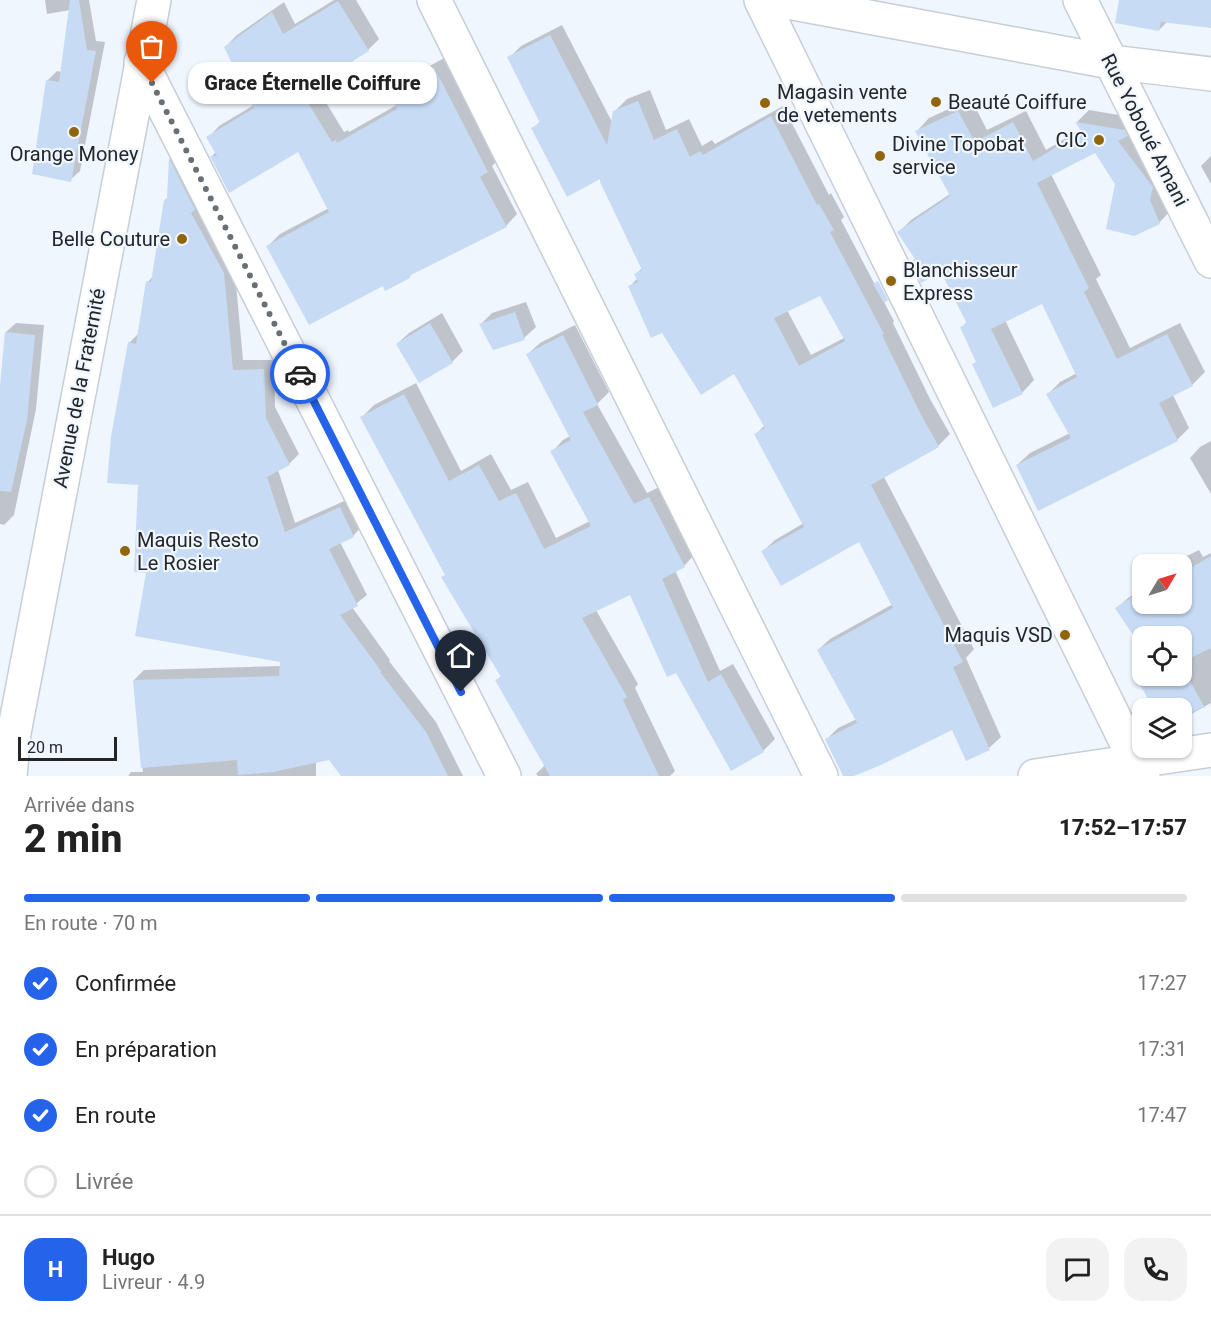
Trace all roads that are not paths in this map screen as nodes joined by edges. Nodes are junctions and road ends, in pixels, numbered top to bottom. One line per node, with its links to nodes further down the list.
1 (153, 0): 6 (street, Avenue de la Fraternité)
2 (434, 0): 14 (street)
3 (761, 0): 11 (street)
4 (777, 0): 7 (street)
5 (1080, 0): 7 (street, Rue Yoboué Amani)
6 (141, 62): 12 (street, Avenue de la Fraternité); 13 (street)
7 (1111, 62): 8 (street); 9 (street, Rue Yoboué Amani)
8 (1211, 74)
9 (1211, 261)
10 (1211, 750): 11 (street)
11 (1140, 769): 15 (street)
12 (10, 776)
13 (504, 776)
14 (821, 776)
15 (1035, 776)

